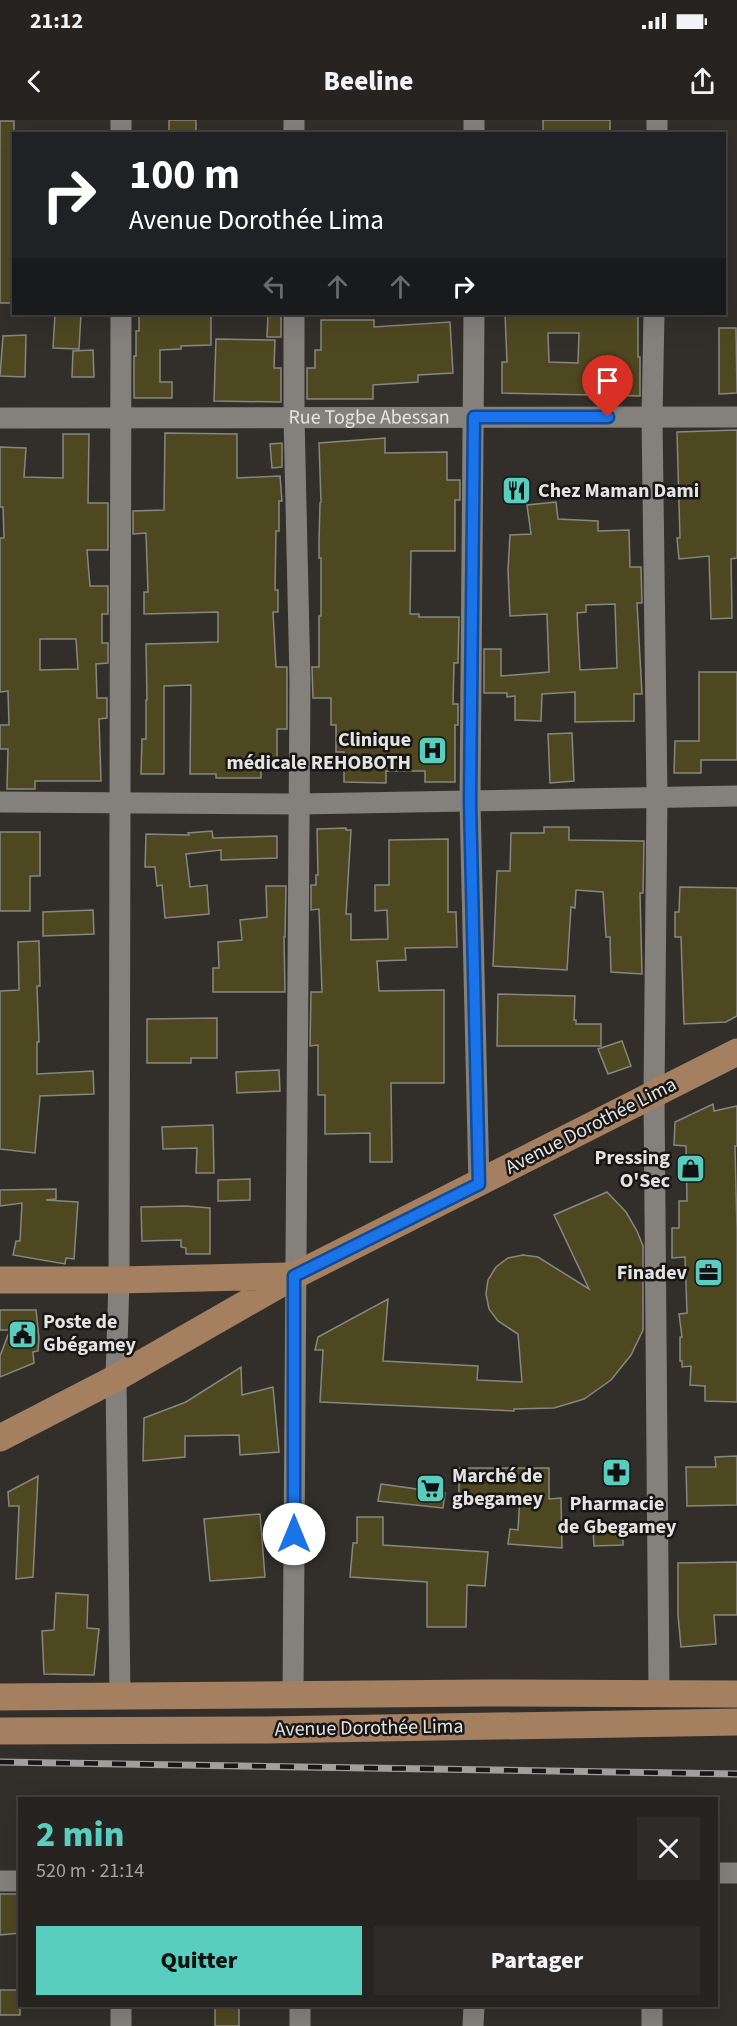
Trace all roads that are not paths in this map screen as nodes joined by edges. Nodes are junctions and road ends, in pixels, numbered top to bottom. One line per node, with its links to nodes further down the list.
1 (121, 315): 5 (street)
2 (294, 315): 6 (street)
3 (474, 315): 7 (street)
4 (654, 315): 8 (street)
5 (121, 417): 6 (street, Rue Togbe Abessan); 10 (street, Rue Togbe Abessan); 16 (street)
6 (294, 417): 7 (street, Rue Togbe Abessan); 15 (street)
7 (474, 417): 8 (street, Rue Togbe Abessan); 14 (street)
8 (652, 417): 9 (street, Rue Togbe Abessan); 11 (street)
9 (737, 417)
10 (0, 418)
11 (657, 796): 12 (street); 14 (street); 18 (street)
12 (737, 796)
13 (0, 802): 16 (street)
14 (470, 802): 15 (street); 19 (street)
15 (299, 804): 16 (street); 20 (street)
16 (120, 805): 22 (street)
17 (737, 1052): 18 (main road, Avenue Dorothée Lima)
18 (654, 1094): 19 (main road, Avenue Dorothée Lima); 25 (street)
19 (479, 1184): 20 (main road, Avenue Dorothée Lima)
20 (294, 1276): 22 (main road); 23 (main road, Avenue Dorothée Lima); 26 (street)
21 (0, 1280): 22 (main road)
22 (119, 1280): 23 (street)
23 (116, 1378): 24 (main road, Avenue Dorothée Lima); 28 (street)
24 (0, 1438)
25 (659, 1693): 26 (main road, Avenue Dorothée Lima); 27 (main road, Avenue Dorothée Lima)
26 (293, 1694): 28 (main road, Avenue Dorothée Lima)
27 (737, 1694)
28 (120, 1696): 29 (main road, Avenue Dorothée Lima)
29 (0, 1697)
30 (737, 1722): 31 (main road, Avenue Dorothée Lima)
31 (0, 1731)
32 (718, 1873): 33 (street)
33 (737, 1873)
34 (0, 1881): 35 (street)
35 (18, 1881)
36 (121, 2007): 40 (street)
37 (300, 2007): 41 (street)
38 (474, 2007): 42 (street)
39 (652, 2007): 43 (street)
40 (121, 2026)
41 (300, 2026)
42 (473, 2026)
43 (652, 2026)

